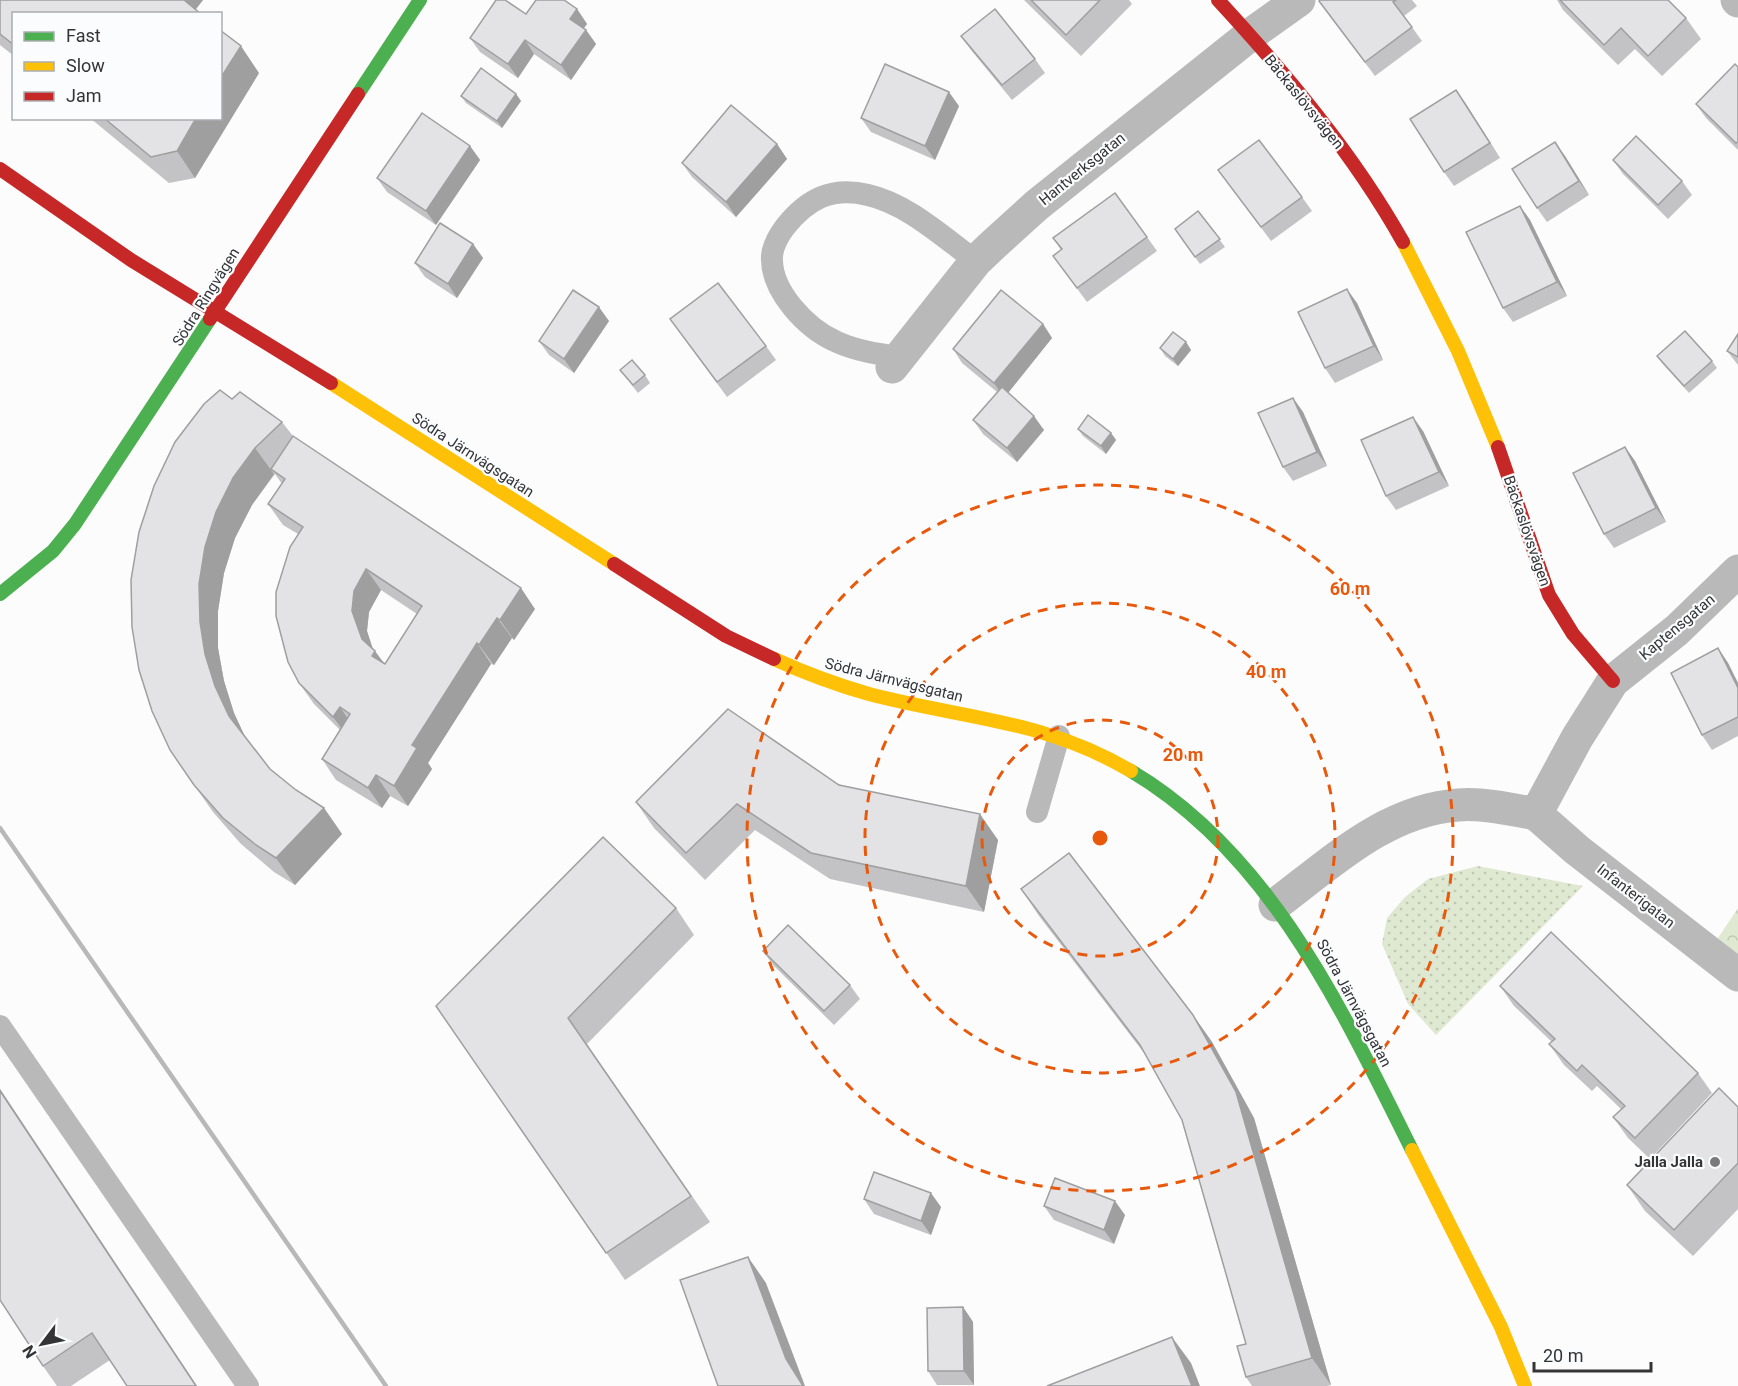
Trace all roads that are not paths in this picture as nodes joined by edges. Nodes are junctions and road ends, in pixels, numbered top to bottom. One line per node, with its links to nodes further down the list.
1 (420, 0): 7 (street, Södra Ringvägen)
2 (1218, 0): 4 (street, Bäckaslövsvägen)
3 (1299, 0): 4 (street, Hantverksgatan)
4 (1250, 35): 6 (street, Hantverksgatan); 11 (street, Bäckaslövsvägen)
5 (0, 169): 7 (street, Södra Järnvägsgatan)
6 (976, 261): 8 (street, Hantverksgatan); 8 (lane)
7 (216, 311): 10 (street, Södra Ringvägen); 12 (street, Södra Järnvägsgatan)
8 (895, 362)
9 (1738, 571): 11 (street, Kaptensgatan)
10 (0, 594)
11 (1613, 681): 14 (street)
12 (1059, 736): 13 (lane); 15 (street, Södra Järnvägsgatan)
13 (1037, 812)
14 (1536, 814): 15 (street); 16 (street, Infanterigatan)
15 (1275, 905): 18 (street, Södra Järnvägsgatan)
16 (1738, 975)
17 (0, 1026): 20 (lane)
18 (1501, 1328): 19 (street, Södra Järnvägsgatan); 21 (street, Södra Järnvägsgatan)
19 (1533, 1369)
20 (248, 1386)
21 (1525, 1386)

